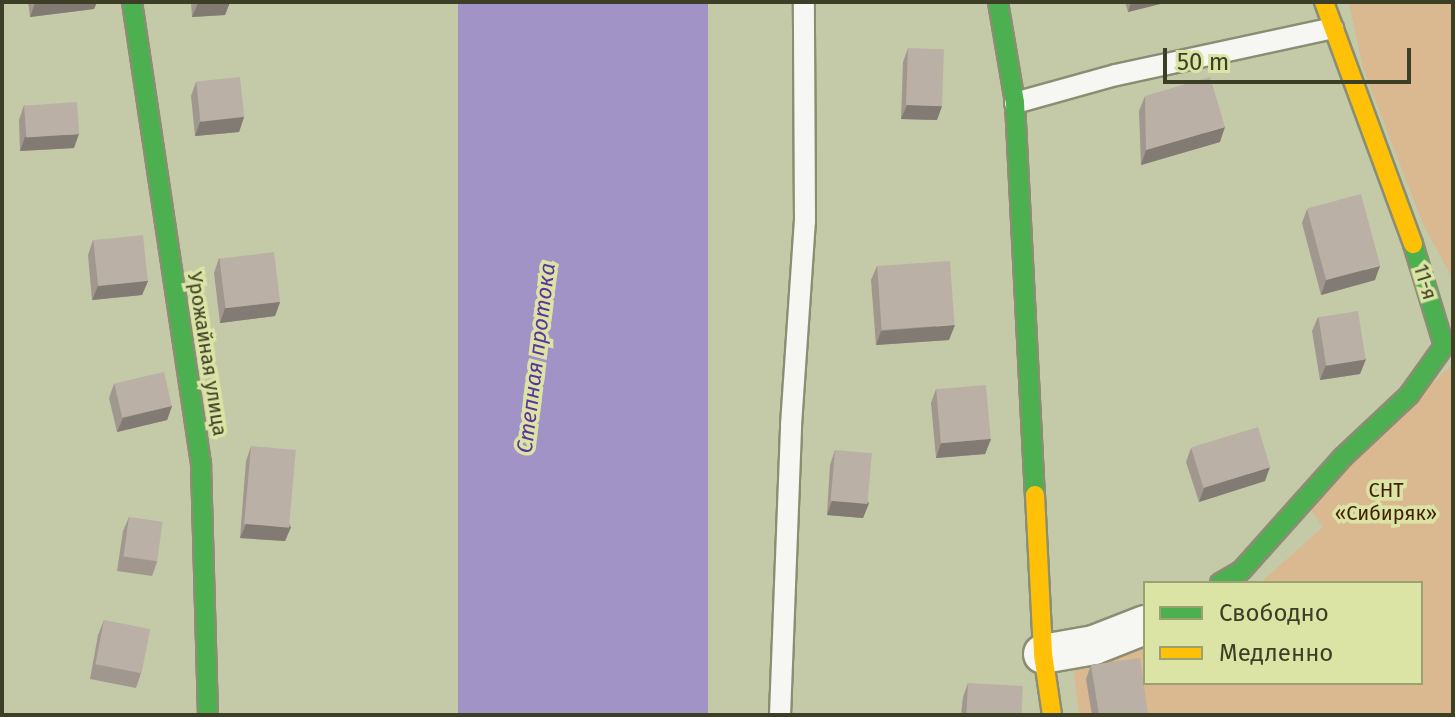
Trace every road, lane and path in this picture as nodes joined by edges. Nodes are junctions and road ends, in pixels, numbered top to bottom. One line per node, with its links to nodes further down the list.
1 (132, 2): 10 (street, Урожайная улица)
2 (804, 2): 11 (lane)
3 (998, 2): 6 (street)
4 (1324, 2): 5 (street, 11-я)
5 (1333, 28): 6 (lane); 7 (street, 11-я)
6 (1015, 103): 9 (street)
7 (1224, 581)
8 (1143, 626): 9 (street)
9 (1043, 654): 12 (street)
10 (208, 715)
11 (780, 715)
12 (1052, 715)

